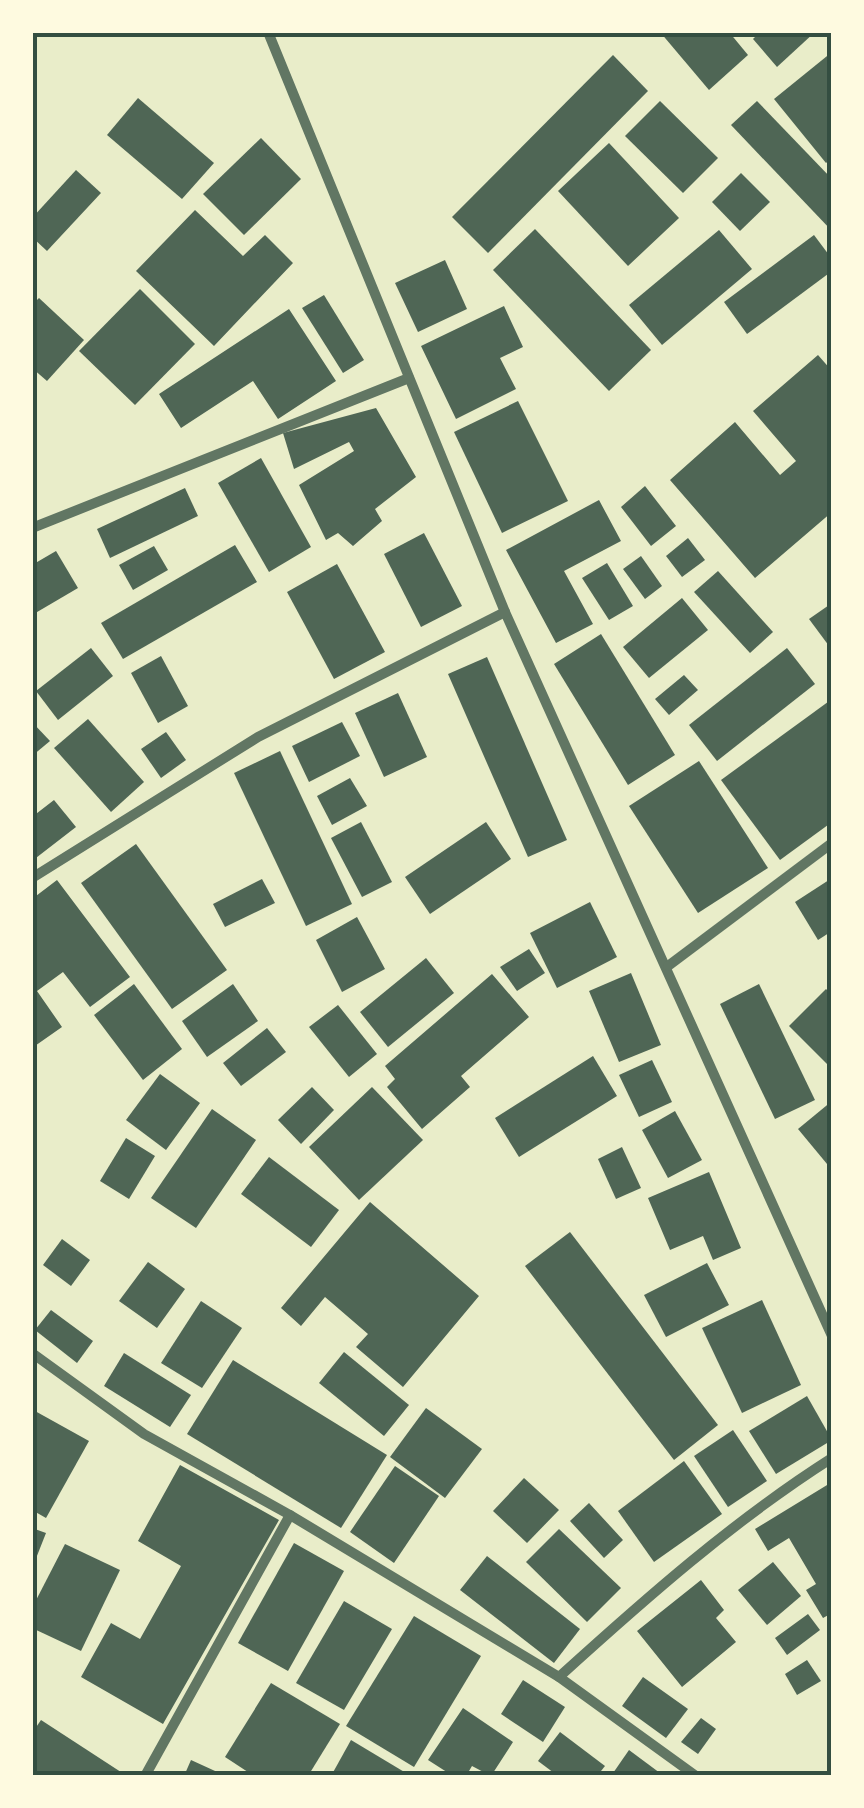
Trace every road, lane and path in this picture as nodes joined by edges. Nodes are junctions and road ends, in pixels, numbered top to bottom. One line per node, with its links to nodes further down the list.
1 (268, 32): 2 (street)
2 (408, 378): 3 (street); 4 (street)
3 (32, 528)
4 (505, 612): 6 (street); 7 (street)
5 (832, 842): 7 (street)
6 (32, 878)
7 (668, 966): 8 (street)
8 (832, 1336)
9 (32, 1353): 11 (street)
10 (832, 1458): 12 (street)
11 (290, 1515): 12 (street); 13 (street)
12 (558, 1677): 14 (street)
13 (145, 1776)
14 (696, 1776)

